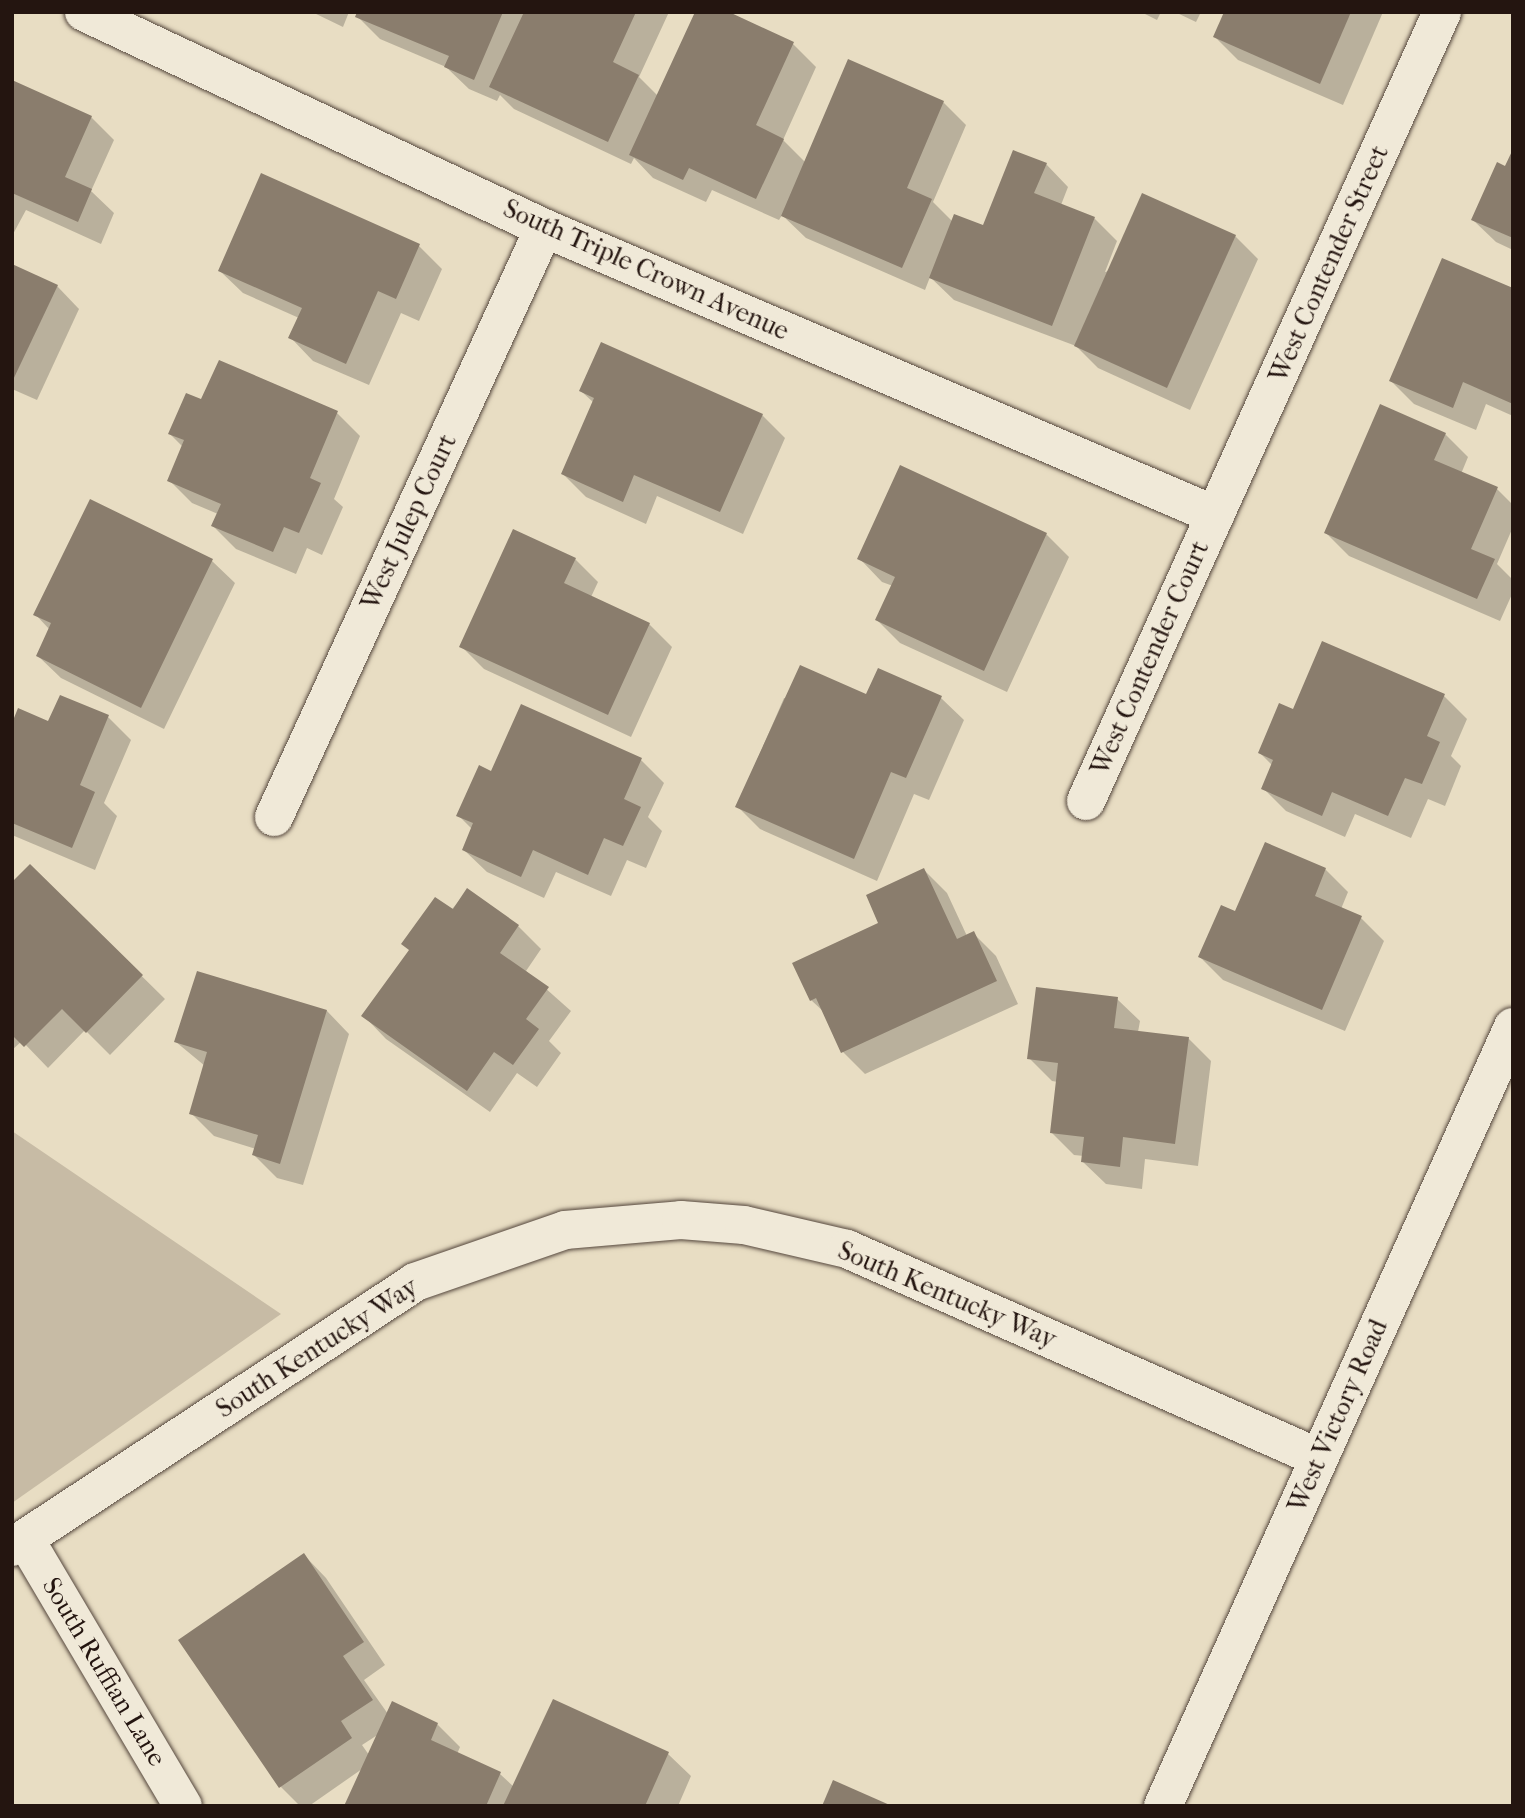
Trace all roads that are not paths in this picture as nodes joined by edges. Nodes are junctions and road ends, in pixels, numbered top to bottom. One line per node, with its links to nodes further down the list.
1 (84, 12): 3 (street, South Triple Crown Avenue)
2 (1442, 12): 4 (street, West Contender Street)
3 (544, 228): 4 (street, South Triple Crown Avenue); 6 (street, West Julep Court)
4 (1215, 515): 5 (street, West Contender Court)
5 (1086, 801)
6 (274, 817)
7 (1513, 1027): 8 (street, West Victory Road)
8 (1319, 1458): 9 (street, South Kentucky Way); 11 (street, West Victory Road)
9 (19, 1543): 10 (street, South Ruffian Lane)
10 (183, 1806)
11 (1163, 1806)

